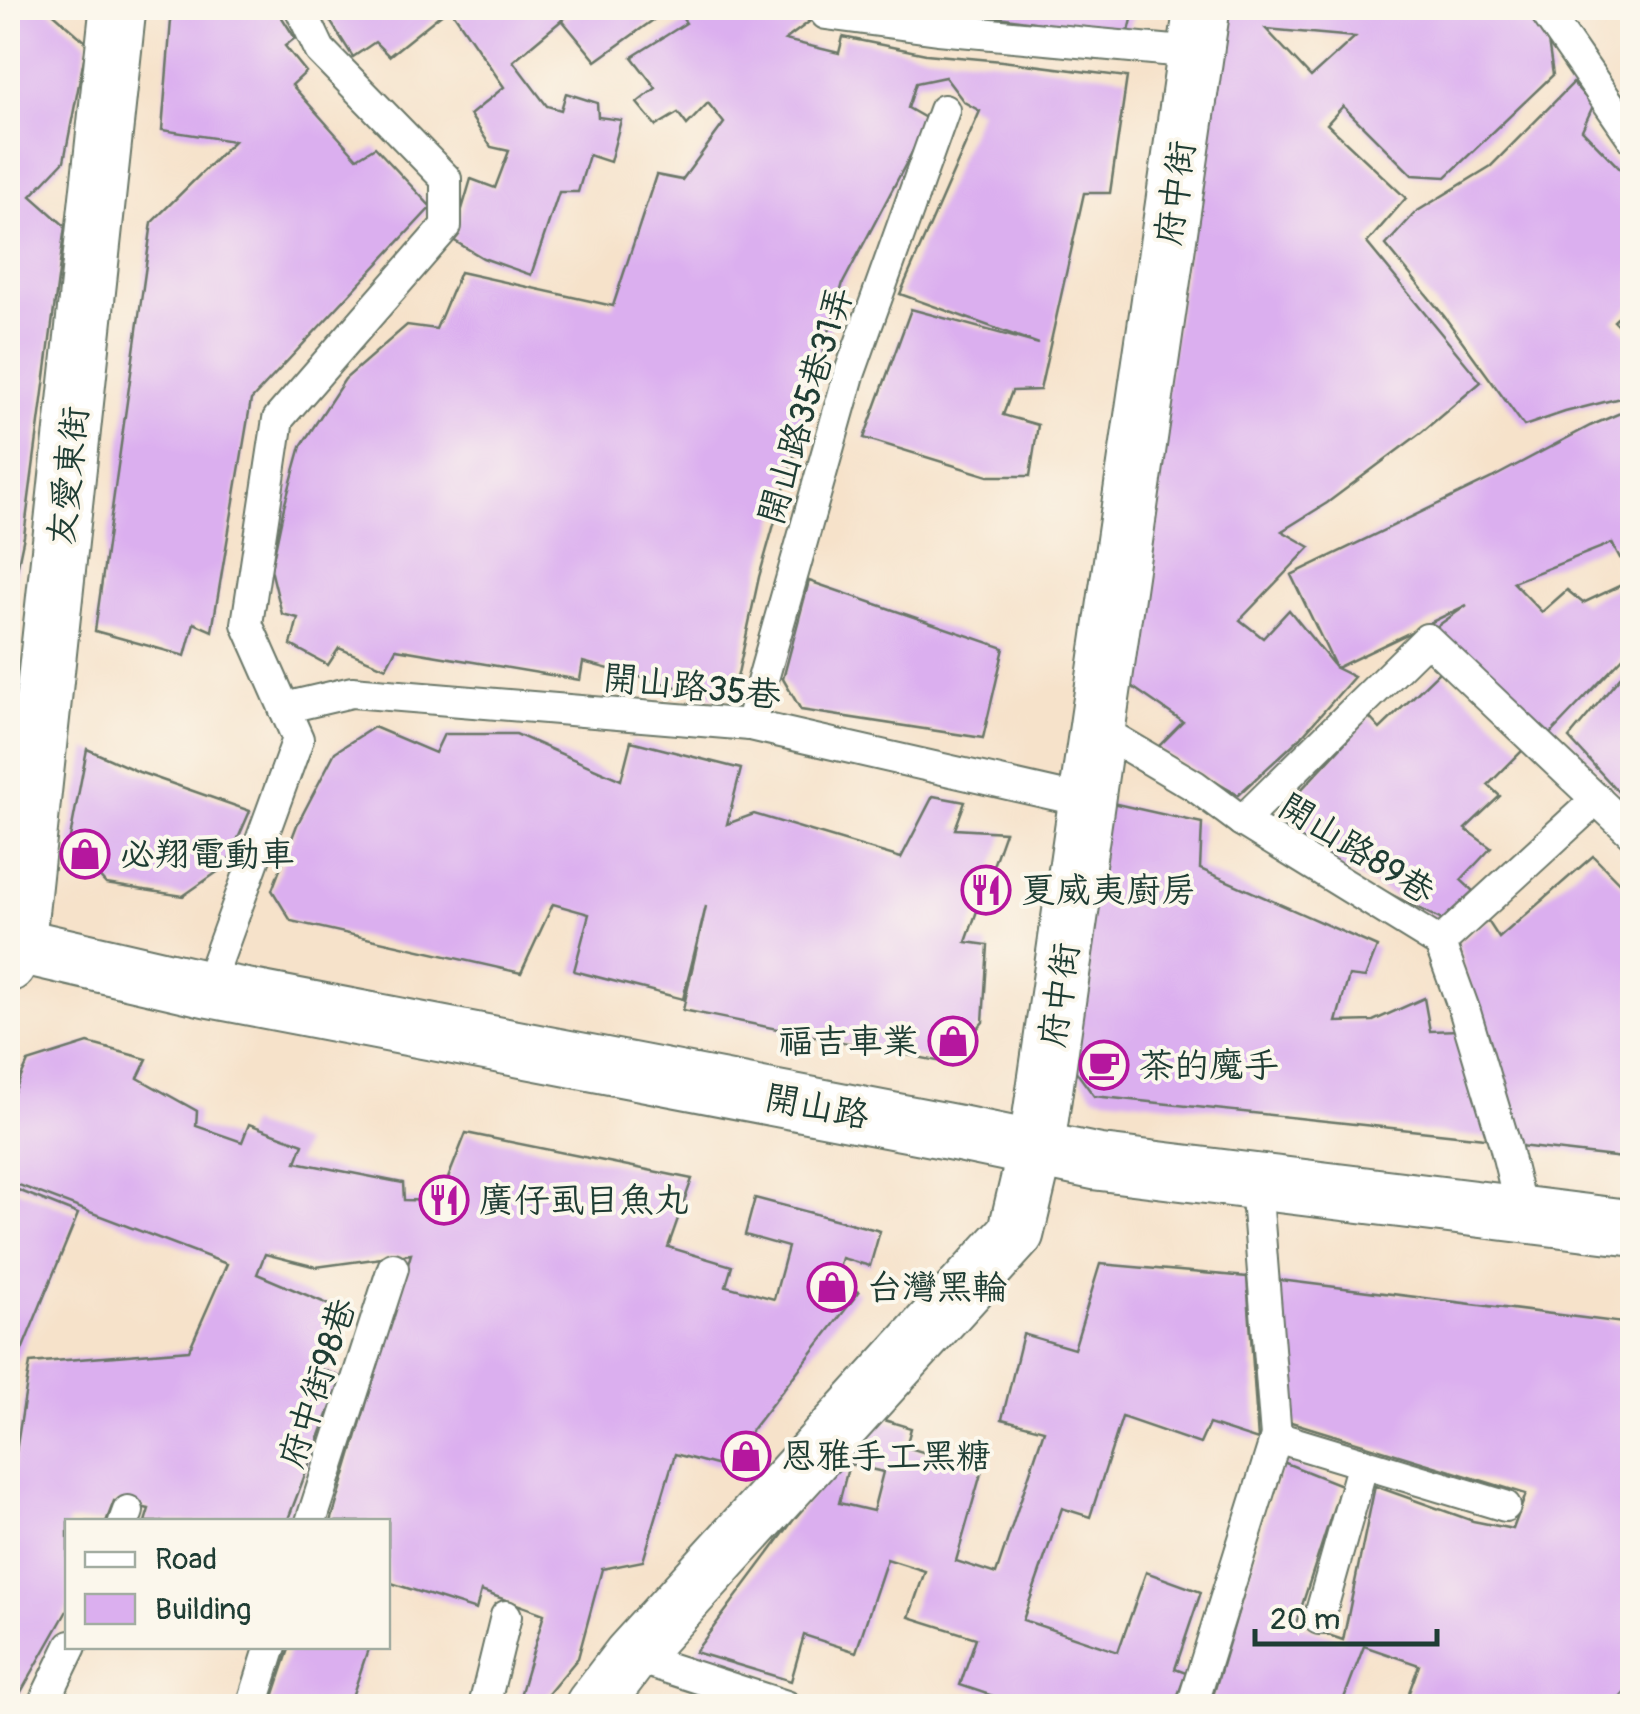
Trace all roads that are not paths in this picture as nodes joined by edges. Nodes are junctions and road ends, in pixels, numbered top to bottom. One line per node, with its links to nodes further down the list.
1 (118, 8): 17 (street, 友愛東街)
2 (300, 8): 9 (lane)
3 (821, 8): 5 (lane)
4 (1543, 8): 8 (lane)
5 (939, 18): 6 (lane)
6 (1199, 30): 11 (street, 府中街)
7 (944, 110): 10 (lane, 開山路35巷31弄)
8 (1632, 137)
9 (284, 708): 10 (lane, 開山路35巷); 18 (lane)
10 (750, 725): 13 (lane, 開山路35巷)
11 (1097, 728): 13 (street, 府中街); 14 (lane, 開山路89巷)
12 (1596, 799): 14 (lane); 15 (lane); 16 (lane)
13 (1087, 802): 19 (street, 府中街)
14 (1242, 821): 16 (lane, 開山路89巷)
15 (1632, 832)
16 (1440, 944): 21 (lane, 開山路89巷)
17 (11, 950): 18 (street, 開山路)
18 (207, 989): 19 (street, 開山路)
19 (1036, 1149): 20 (street, 開山路); 32 (street, 府中街)
20 (1256, 1184): 21 (street, 開山路); 24 (lane)
21 (1522, 1214): 22 (street, 開山路)
22 (1632, 1228)
23 (393, 1268): 27 (lane, 府中街98巷)
24 (1276, 1437): 25 (lane); 38 (lane)
25 (1363, 1464): 26 (lane); 29 (lane)
26 (1505, 1506)
27 (313, 1519)
28 (506, 1616): 35 (lane)
29 (1320, 1619)
30 (70, 1649): 33 (lane)
31 (270, 1649): 34 (lane)
32 (631, 1656): 36 (street, 府中街); 37 (lane)
33 (42, 1706)
34 (252, 1706)
35 (484, 1706)
36 (592, 1706)
37 (786, 1706)
38 (1192, 1706)

